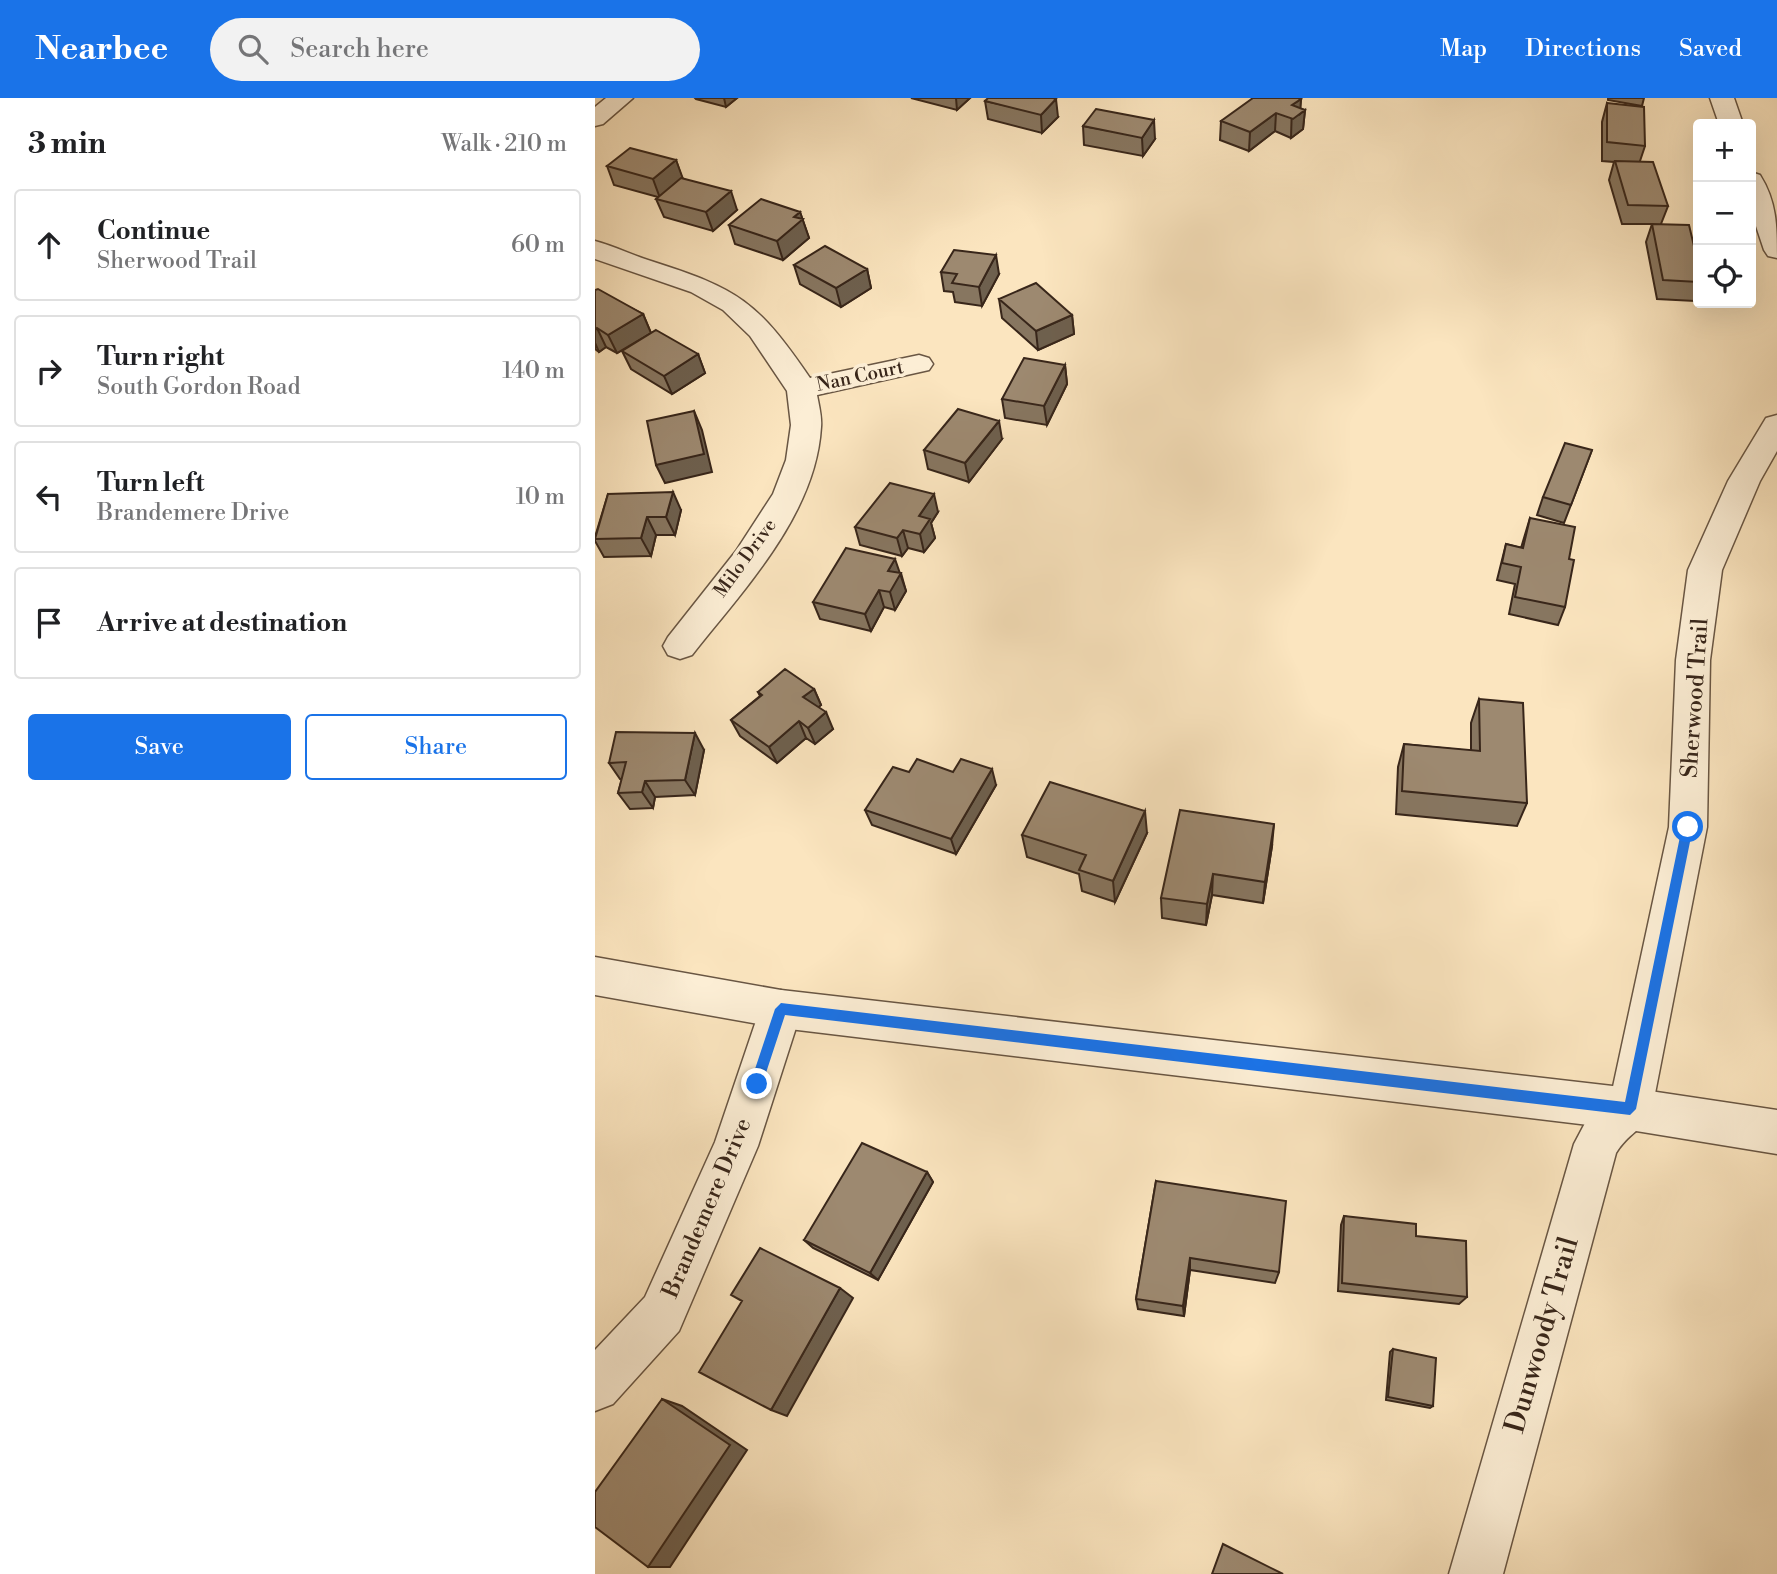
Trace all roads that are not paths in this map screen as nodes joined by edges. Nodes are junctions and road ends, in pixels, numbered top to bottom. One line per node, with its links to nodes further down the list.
1 (621, 98): 3 (street)
2 (1722, 98): 4 (street)
3 (595, 119)
4 (1729, 119)
5 (1752, 182): 7 (street)
6 (595, 249): 9 (street, Milo Drive)
7 (1777, 250)
8 (919, 364): 9 (street, Nan Court)
9 (802, 389): 11 (street, Milo Drive)
10 (1777, 425): 14 (street, Sherwood Trail)
11 (680, 646)
12 (595, 976): 13 (street)
13 (781, 1009): 14 (street); 16 (street, Brandemere Drive)
14 (1630, 1109): 15 (street); 17 (street, Dunwoody Trail)
15 (1777, 1132)
16 (595, 1386)
17 (1476, 1574)

